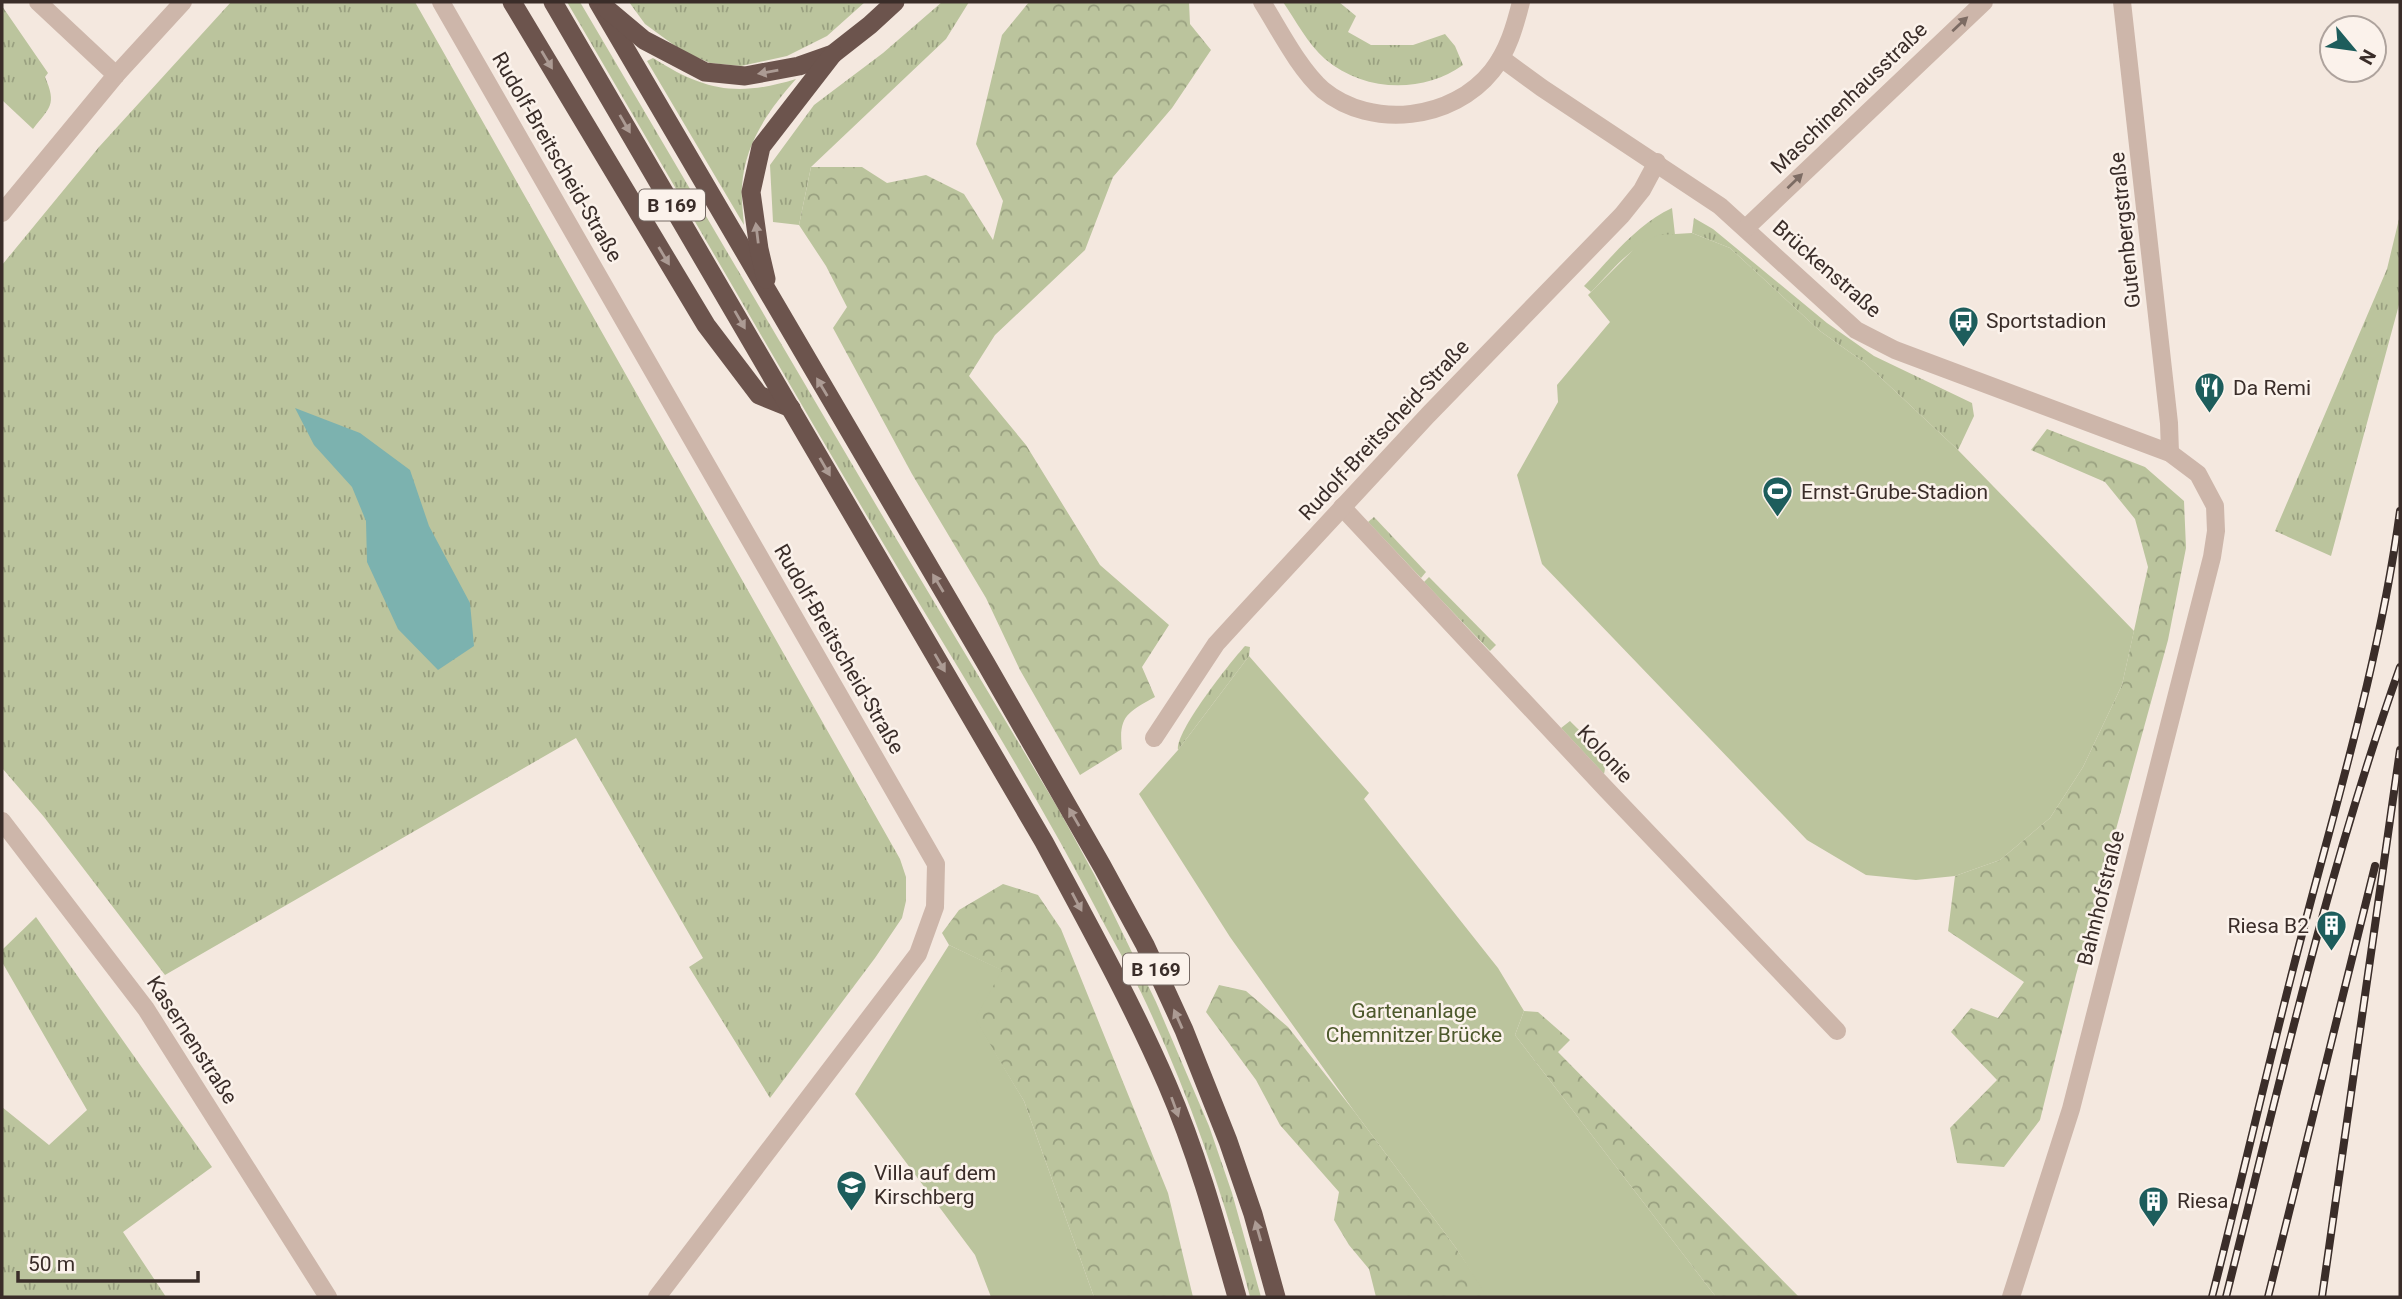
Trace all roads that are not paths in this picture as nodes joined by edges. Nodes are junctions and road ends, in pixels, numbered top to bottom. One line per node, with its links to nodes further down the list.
1 (38, 2): 14 (street)
2 (183, 2): 14 (street)
3 (441, 2): 27 (street, Rudolf-Breitscheid-Straße)
4 (512, 2): 19 (highway, one-way to 19)
5 (553, 2): 19 (highway, B 169, one-way to 19)
6 (598, 2): 12 (highway, one-way to 6); 18 (highway, B 169)
7 (895, 2): 12 (highway)
8 (1262, 2): 13 (street)
9 (1521, 2): 13 (street)
10 (1984, 2): 17 (street, Maschinenhausstraße, one-way to 10)
11 (2122, 2): 20 (street, Gutenbergstraße)
12 (833, 54): 18 (highway, one-way to 12)
13 (1501, 58): 15 (street, Brückenstraße)
14 (116, 75): 16 (street)
15 (1657, 162): 17 (street, Brückenstraße); 22 (street, Rudolf-Breitscheid-Straße)
16 (2, 213)
17 (1746, 229): 20 (street, Brückenstraße)
18 (771, 300): 29 (highway, B 169, one-way to 18)
19 (791, 408): 28 (highway, B 169, one-way to 28)
20 (2170, 453): 21 (street, Brückenstraße)
21 (2215, 506): 30 (street, Bahnhofstraße)
22 (1342, 507): 23 (street, Rudolf-Breitscheid-Straße); 25 (street, Kolonie)
23 (1154, 738)
24 (2, 821): 26 (street, Kasernenstraße)
25 (1837, 1031)
26 (328, 1297)
27 (657, 1297)
28 (1237, 1297)
29 (1276, 1297)
30 (2011, 1297)

